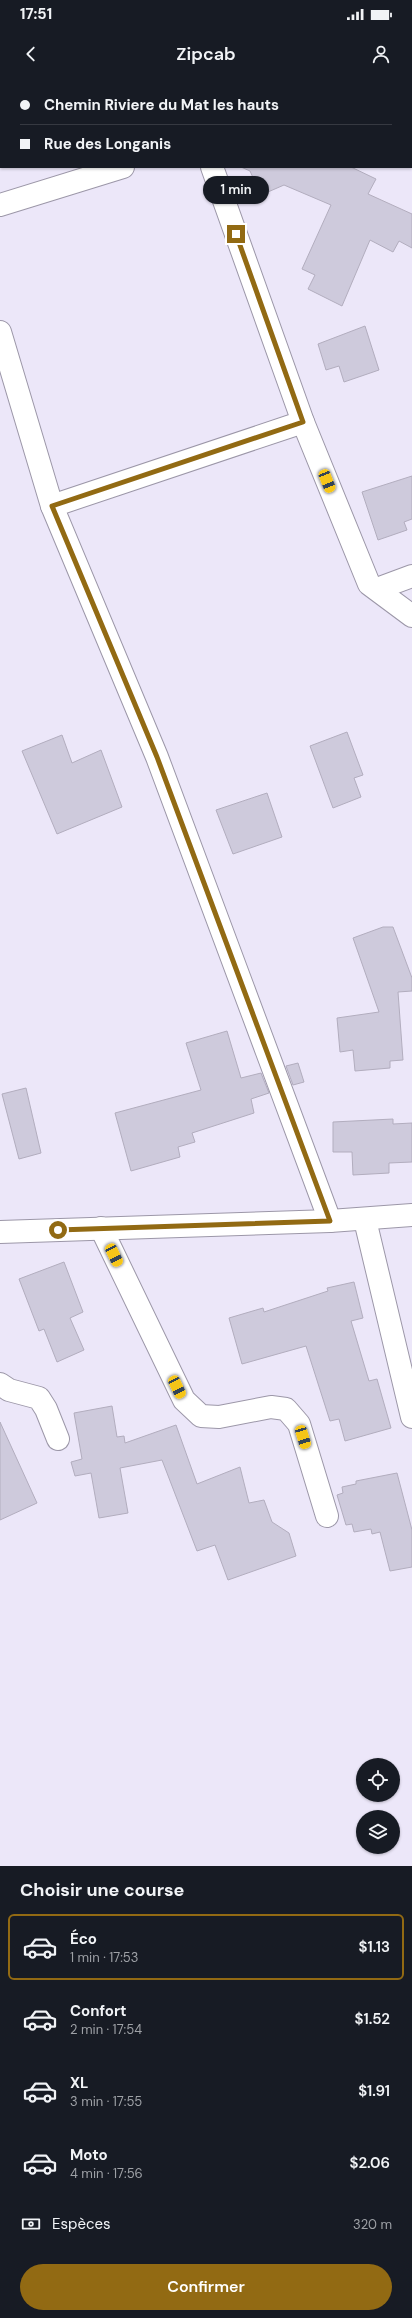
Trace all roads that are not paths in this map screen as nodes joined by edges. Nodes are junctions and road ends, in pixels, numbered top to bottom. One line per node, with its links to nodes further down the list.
1 (119, 168): 3 (street)
2 (212, 168): 5 (street)
3 (0, 205)
4 (0, 332): 6 (street)
5 (303, 422): 6 (street); 8 (street)
6 (52, 506): 12 (street)
7 (412, 576): 8 (street)
8 (377, 589): 9 (street)
9 (412, 616)
10 (412, 1215): 11 (street)
11 (365, 1220): 12 (street); 16 (street)
12 (330, 1221): 13 (street)
13 (101, 1228): 14 (street); 18 (street)
14 (0, 1232)
15 (0, 1384): 17 (street)
16 (412, 1417)
17 (58, 1439)
18 (327, 1516)

